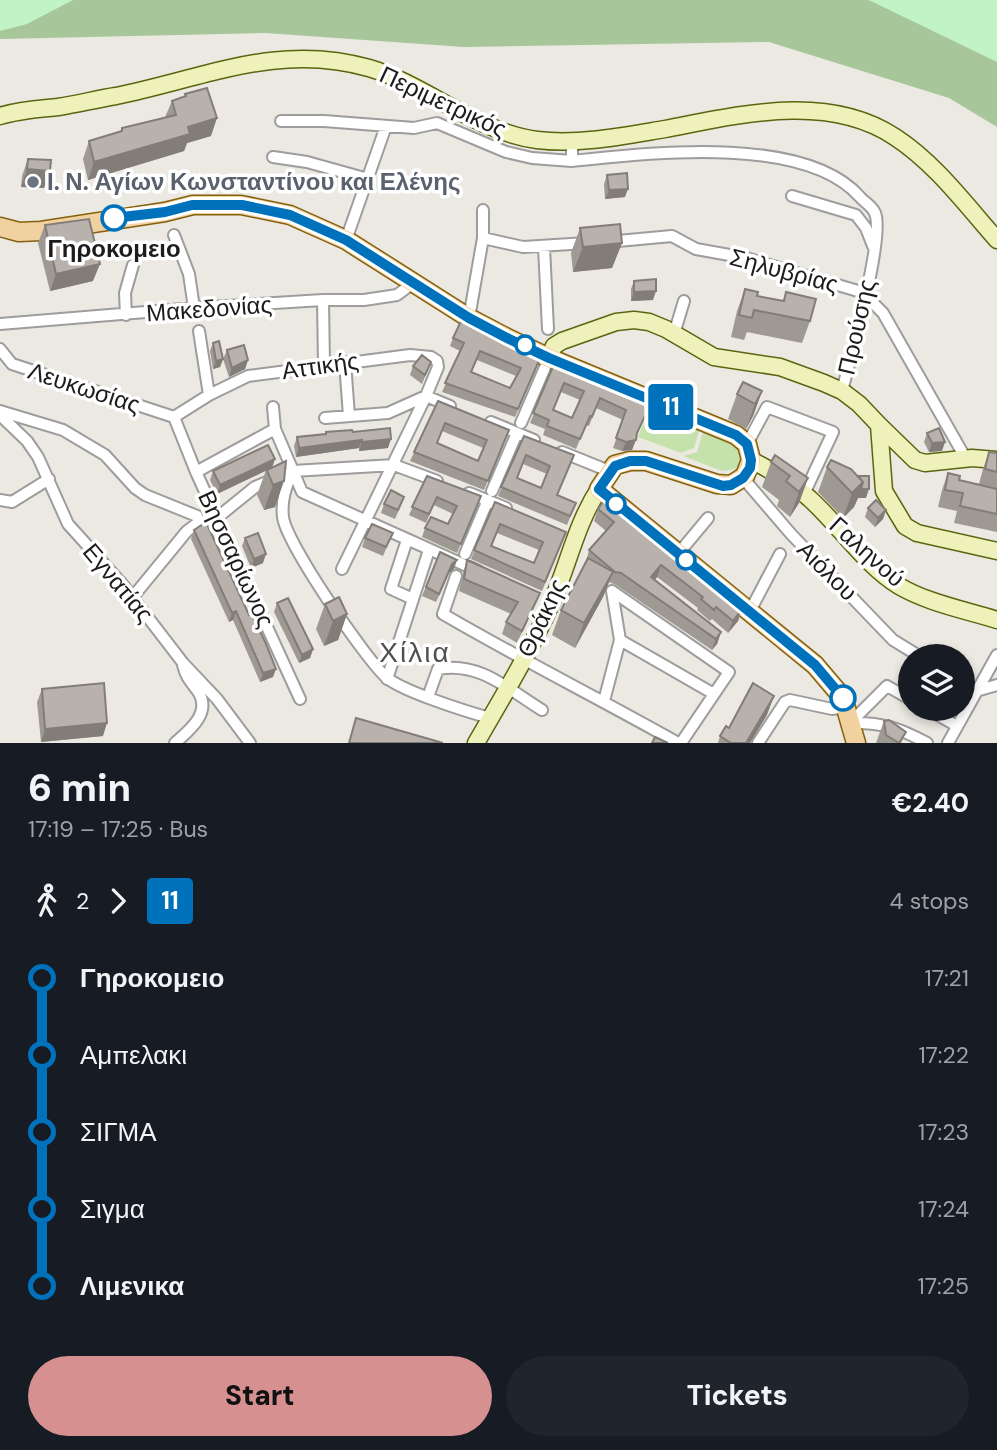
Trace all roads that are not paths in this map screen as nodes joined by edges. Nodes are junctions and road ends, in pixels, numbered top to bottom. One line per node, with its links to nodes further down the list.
1 (4, 112): 4 (street, Περιμετρικός)
2 (281, 121): 3 (street)
3 (386, 126): 6 (street); 7 (street)
4 (572, 141): 6 (street); 14 (street, Περιμετρικός)
5 (273, 157): 7 (street)
6 (572, 161): 16 (street, Προύσης)
7 (368, 179): 13 (street)
8 (792, 196): 16 (street)
9 (483, 210): 12 (street)
10 (0, 227): 13 (main road)
11 (174, 235): 22 (street)
12 (483, 238): 15 (street, Σηλυβρίας); 24 (street)
13 (346, 240): 18 (main road)
14 (997, 240)
15 (544, 247): 19 (street, Σηλυβρίας); 26 (street)
16 (874, 248): 19 (street, Προύσης)
17 (133, 265): 23 (street)
18 (413, 283): 20 (street, Μακεδονίας); 24 (main road)
19 (866, 296): 33 (street, Προύσης); 49 (street, Σηλυβρίας)
20 (323, 300): 22 (street, Μακεδονίας); 32 (street)
21 (684, 301): 28 (street)
22 (194, 308): 23 (street, Μακεδονίας)
23 (126, 315): 25 (street, Μακεδονίας)
24 (469, 318): 30 (main road)
25 (0, 324)
26 (548, 329)
27 (199, 331): 34 (street)
28 (674, 334): 30 (street); 33 (street)
29 (0, 349): 40 (street, Λευκωσίας)
30 (549, 358): 44 (street); 48 (main road)
31 (345, 362): 32 (street, Αττικής); 35 (street, Αττικής); 39 (street)
32 (324, 365): 34 (street, Αττικής)
33 (842, 391): 43 (street)
34 (209, 395): 40 (street, Αττικής)
35 (426, 396): 37 (street); 39 (street); 51 (street)
36 (273, 407): 45 (street)
37 (460, 410)
38 (0, 413): 56 (street, Εγνατίας); 64 (street)
39 (349, 416): 41 (street)
40 (174, 417): 54 (street, Βησσαρίωνος)
41 (325, 418)
42 (483, 419): 44 (street)
43 (879, 425): 49 (street); 68 (street)
44 (519, 428): 46 (street); 59 (street)
45 (275, 429): 52 (street); 54 (street)
46 (540, 442)
47 (552, 447): 53 (street)
48 (749, 452): 55 (main road); 58 (street, Γαληνού); 58 (street)
49 (966, 459): 50 (street)
50 (997, 460)
51 (394, 465): 52 (street); 59 (street); 65 (street)
52 (293, 471): 62 (street); 65 (street); 84 (street)
53 (609, 471): 55 (main road); 57 (main road)
54 (196, 472): 62 (street, Βησσαρίωνος)
55 (743, 478): 80 (street, Αιόλου)
56 (49, 479): 60 (street); 75 (street, Εγνατίας)
57 (599, 489): 70 (main road); 82 (street, Θράκης)
58 (804, 494): 78 (street, Γαληνού)
59 (490, 496): 61 (street); 69 (street)
60 (0, 500)
61 (514, 511)
62 (218, 517): 64 (street); 91 (street, Βησσαρίωνος)
63 (708, 518): 70 (street)
64 (199, 522): 75 (street)
65 (366, 522): 66 (street); 72 (street)
66 (407, 540): 67 (street); 76 (street)
67 (429, 550): 73 (street); 76 (street)
68 (997, 551)
69 (465, 554)
70 (678, 554): 77 (main road)
71 (780, 554): 77 (street)
72 (342, 569)
73 (484, 574)
74 (456, 576): 82 (street)
75 (132, 598): 83 (street, Εγνατίας)
76 (413, 599): 84 (street)
77 (750, 611): 94 (main road)
78 (997, 620)
79 (620, 640): 89 (street); 89 (street); 92 (street)
80 (900, 644)
81 (997, 655): 87 (street)
82 (523, 660): 86 (street, Θράκης); 92 (street)
83 (183, 663): 98 (street); 99 (street, Εγνατίας)
84 (387, 679): 90 (street)
85 (997, 685): 87 (street)
86 (507, 688): 90 (street); 93 (street); 95 (street, Θράκης)
87 (976, 691): 97 (street)
88 (898, 692): 94 (street)
89 (714, 694): 101 (street)
90 (428, 697): 95 (street)
91 (300, 699)
92 (604, 701): 101 (street)
93 (542, 710)
94 (848, 715): 102 (street); 103 (main road); 104 (street)
95 (490, 718): 100 (street, Θράκης)
96 (948, 721): 97 (street)
97 (957, 726): 105 (street)
98 (175, 743)
99 (250, 743)
100 (475, 743)
101 (680, 743)
102 (758, 743)
103 (856, 743)
104 (927, 743)
105 (948, 743)

